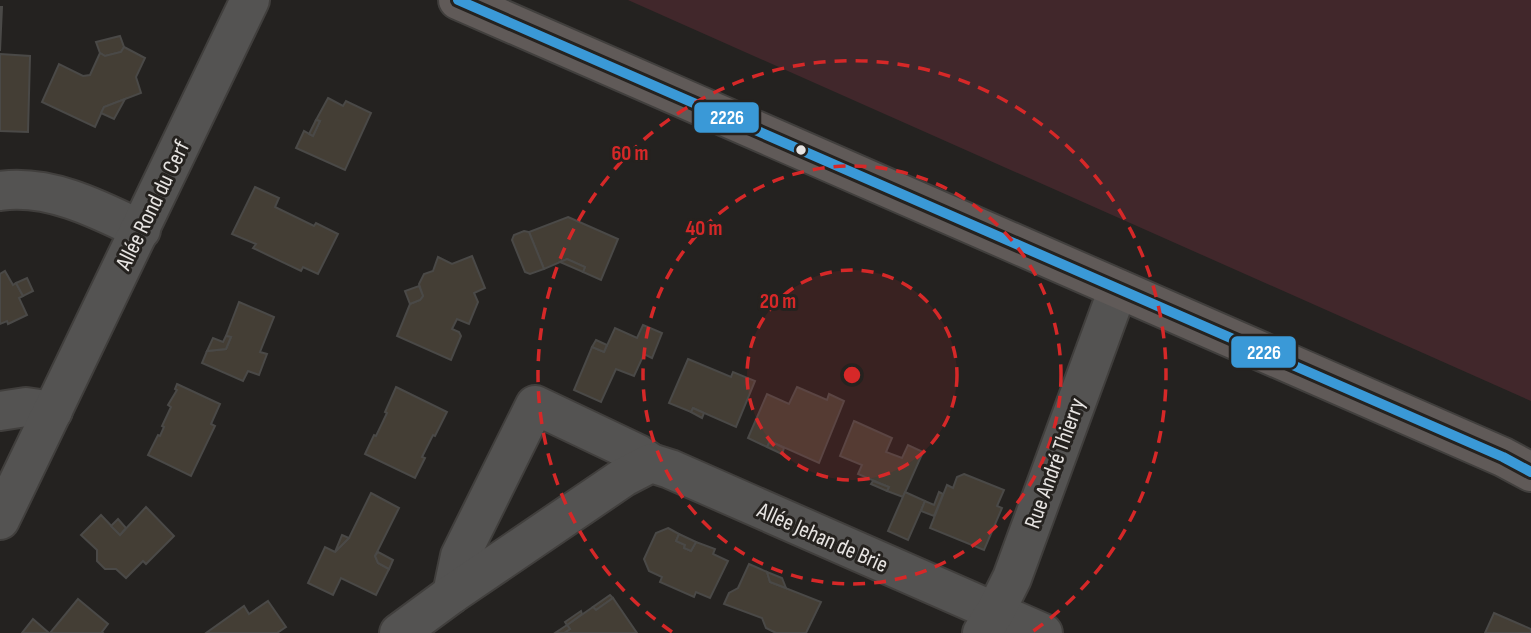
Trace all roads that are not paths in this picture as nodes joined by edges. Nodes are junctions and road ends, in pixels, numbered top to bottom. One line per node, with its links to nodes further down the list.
1 (250, 0): 4 (street, Allée Rond du Cerf)
2 (458, 0): 5 (main road)
3 (0, 191): 4 (street)
4 (141, 230): 7 (street, Allée Rond du Cerf)
5 (1118, 289): 9 (main road); 12 (street, Rue André Thierry)
6 (0, 411): 7 (street)
7 (53, 411): 10 (street, Allée Rond du Cerf)
8 (651, 463): 11 (street); 11 (street, Allée Jehan de Brie); 12 (street, Allée Jehan de Brie)
9 (1531, 472)
10 (0, 520)
11 (452, 594): 13 (street)
12 (988, 622): 14 (street, Allée Jehan de Brie)
13 (399, 633)
14 (1043, 633)

